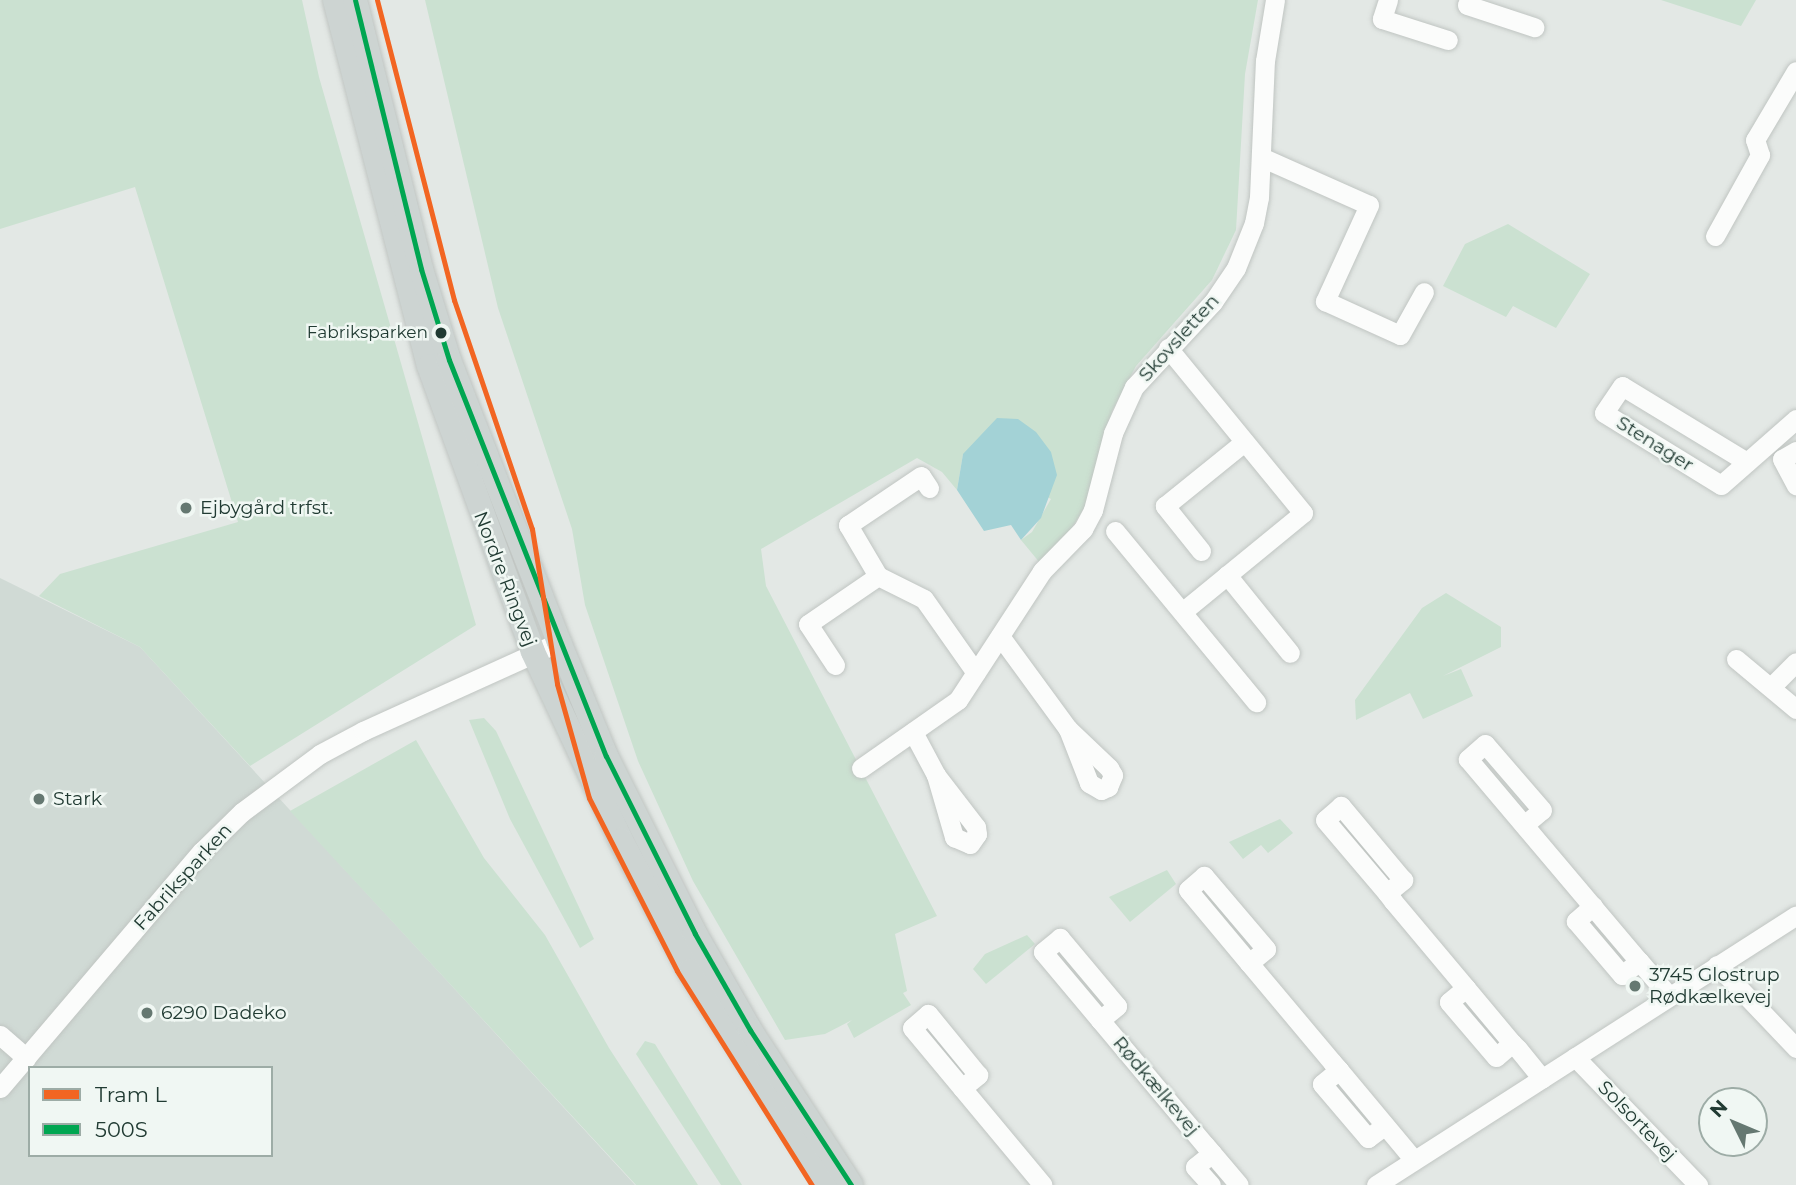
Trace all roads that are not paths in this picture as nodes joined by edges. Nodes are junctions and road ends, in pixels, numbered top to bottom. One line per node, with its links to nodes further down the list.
1 (335, 0): 26 (main road, Nordre Ringvej)
2 (355, 0): 25 (main road, Nordre Ringvej)
3 (1275, 0): 9 (street, Skovsletten)
4 (1388, 0): 7 (street)
5 (1469, 0): 6 (street)
6 (1534, 27)
7 (1448, 40)
8 (1796, 71): 10 (street)
9 (1261, 157): 11 (street); 12 (street, Skovsletten)
10 (1715, 236)
11 (1424, 292)
12 (1168, 348): 14 (street); 24 (street, Skovsletten)
13 (1793, 430): 16 (street, Stenager)
14 (1244, 442): 20 (street); 21 (street)
15 (1796, 451): 17 (street)
16 (1747, 462): 16 (street, Stenager)
17 (1796, 485)
18 (929, 488): 22 (street)
19 (1115, 531): 23 (street)
20 (1201, 551)
21 (1227, 575): 23 (street); 27 (street)
22 (878, 576): 30 (street); 31 (street)
23 (1182, 612): 33 (street)
24 (1000, 636): 31 (street, Skovsletten); 35 (street)
25 (559, 642): 26 (street, Fabriksparken); 56 (main road, Nordre Ringvej)
26 (534, 652): 49 (street, Fabriksparken); 55 (main road, Nordre Ringvej)
27 (1290, 653)
28 (1736, 659): 32 (street)
29 (1796, 662): 32 (street)
30 (835, 665)
31 (976, 673): 36 (street, Skovsletten)
32 (1771, 687): 34 (street)
33 (1255, 702)
34 (1796, 709)
35 (1068, 729)
36 (913, 732): 37 (street, Skovsletten); 38 (street)
37 (861, 768)
38 (936, 775)
39 (1524, 825): 44 (street)
40 (1387, 893): 50 (street)
41 (1796, 915): 43 (street)
42 (1249, 963): 54 (street)
43 (1717, 965): 44 (street); 47 (street)
44 (1669, 996): 48 (street)
45 (1100, 1020): 53 (street, Rødkælkevej)
46 (0, 1035): 49 (street)
47 (1796, 1048)
48 (1575, 1057): 50 (street); 61 (street, Solsortevej)
49 (26, 1058): 51 (street, Fabriksparken)
50 (1542, 1079): 54 (street)
51 (0, 1088)
52 (962, 1088): 57 (street)
53 (1212, 1153): 58 (street, Rødkælkevej); 59 (street, Rødkælkevej)
54 (1414, 1160): 60 (street)
55 (829, 1185)
56 (851, 1185)
57 (1043, 1185)
58 (1210, 1185)
59 (1239, 1185)
60 (1376, 1185)
61 (1698, 1185)

